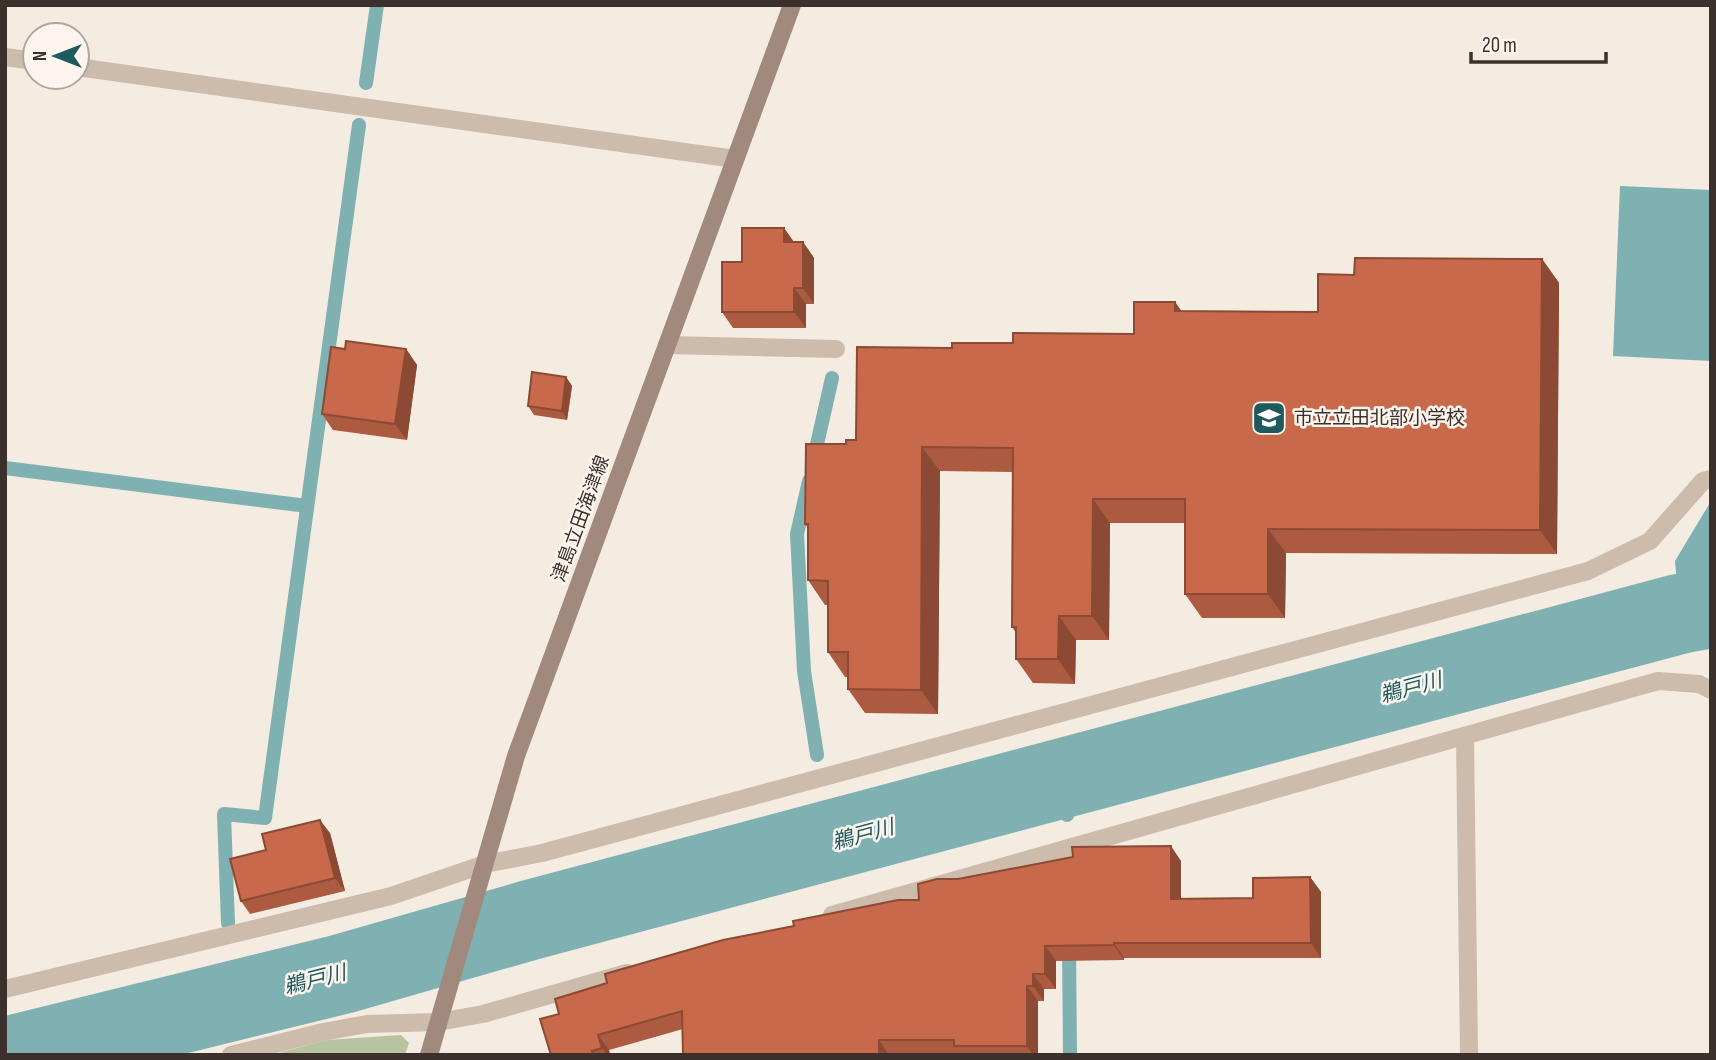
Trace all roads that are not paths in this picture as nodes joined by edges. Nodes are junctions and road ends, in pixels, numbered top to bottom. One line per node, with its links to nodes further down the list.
1 (792, 5): 3 (main road, 津島立田海津線)
2 (91, 69): 3 (street)
3 (735, 159): 4 (main road, 津島立田海津線)
4 (667, 345): 5 (street); 9 (main road, 津島立田海津線)
5 (836, 349)
6 (1711, 479): 9 (street)
7 (1711, 690): 8 (street)
8 (1465, 736): 10 (street); 16 (street)
9 (485, 864): 12 (street); 13 (main road, 津島立田海津線)
10 (819, 919)
11 (645, 968): 13 (street)
12 (5, 989)
13 (438, 1023): 14 (street); 15 (main road, 津島立田海津線)
14 (231, 1055)
15 (429, 1055)
16 (1469, 1055)

